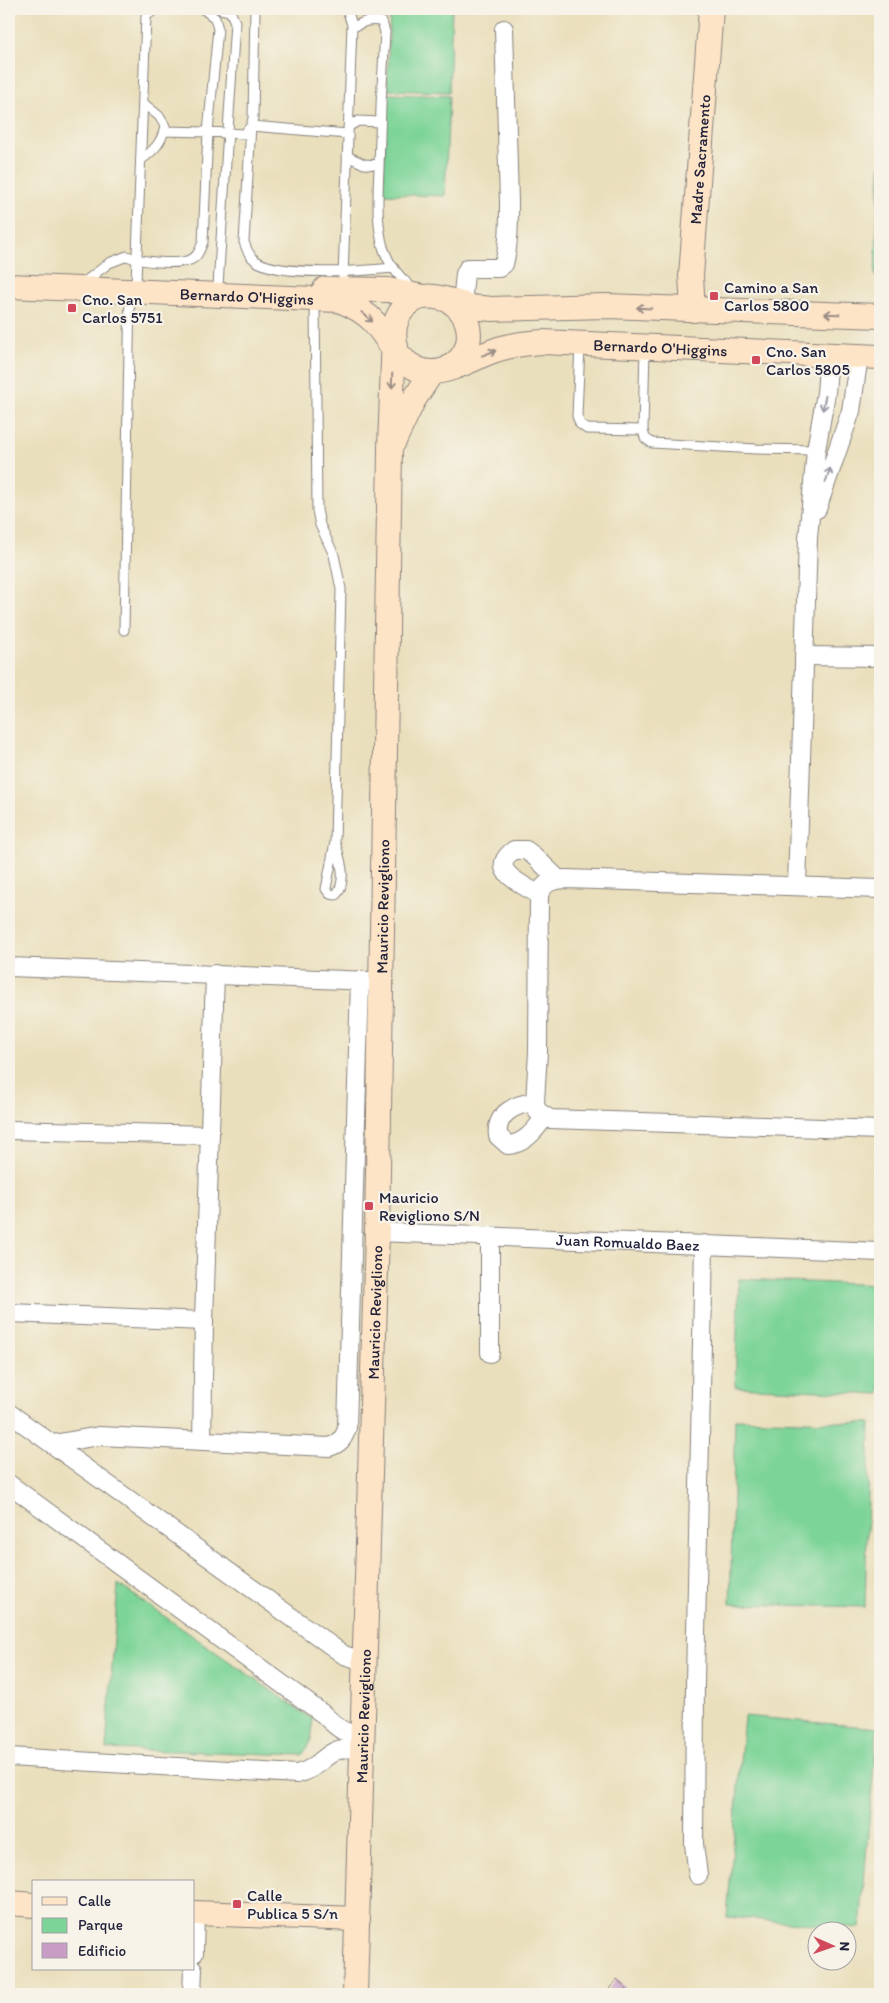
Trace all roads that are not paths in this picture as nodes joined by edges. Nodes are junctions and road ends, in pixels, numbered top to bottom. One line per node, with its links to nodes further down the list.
1 (156, 9): 9 (lane)
2 (218, 9): 6 (lane); 15 (lane)
3 (255, 9): 11 (lane)
4 (347, 9): 7 (lane)
5 (711, 9): 28 (main road, Madre Sacramento)
6 (205, 10): 14 (lane)
7 (352, 28): 10 (lane); 12 (lane)
8 (504, 28): 27 (street)
9 (143, 103): 13 (lane); 17 (lane)
10 (379, 122): 12 (lane); 18 (lane)
11 (251, 126): 12 (lane); 15 (lane); 22 (lane)
12 (348, 130): 16 (lane)
13 (164, 131): 14 (lane); 17 (lane)
14 (208, 132): 15 (lane); 21 (lane)
15 (228, 133): 24 (lane)
16 (347, 156): 18 (lane); 22 (lane)
17 (141, 160): 21 (lane)
18 (379, 165): 19 (lane)
19 (394, 268): 22 (lane); 25 (lane)
20 (9, 277): 21 (main road, Bernardo O'Higgins)
21 (134, 278): 23 (main road, Bernardo O'Higgins); 24 (main road, Bernardo O'Higgins); 26 (main road, Bernardo O'Higgins); 40 (lane)
22 (343, 281): 24 (main road, Bernardo O'Higgins); 25 (main road, Bernardo O'Higgins)
23 (9, 286)
24 (218, 286)
25 (423, 297): 27 (main road, Bernardo O'Higgins); 31 (main road)
26 (315, 298): 31 (main road, Bernardo O'Higgins, one-way to 31); 43 (lane)
27 (455, 302): 28 (main road, Bernardo O'Higgins, one-way to 27); 35 (main road)
28 (693, 310): 29 (main road, Bernardo O'Higgins, one-way to 28)
29 (880, 316)
30 (580, 344): 32 (main road, Bernardo O'Higgins); 35 (main road, Bernardo O'Higgins, one-way to 30); 36 (lane)
31 (396, 346): 35 (main road, Bernardo O'Higgins); 37 (main road, Mauricio Revigliono, one-way to 37)
32 (645, 347): 33 (main road, Bernardo O'Higgins); 36 (lane)
33 (829, 355): 34 (main road, Bernardo O'Higgins); 38 (street, one-way to 38)
34 (870, 356): 39 (street, one-way to 34)
35 (438, 371): 37 (main road, Mauricio Revigliono)
36 (644, 430): 38 (lane)
37 (390, 449): 50 (main road, Mauricio Revigliono)
38 (816, 450): 39 (street)
39 (808, 538): 41 (street)
40 (124, 630)
41 (804, 656): 42 (street); 45 (street)
42 (880, 658)
43 (335, 842): 43 (lane)
44 (558, 879): 45 (street); 47 (street); 47 (street)
45 (797, 886): 46 (street)
46 (880, 889)
47 (539, 895): 51 (street)
48 (9, 967): 49 (street)
49 (215, 974): 50 (street); 55 (street)
50 (371, 981): 56 (main road, Mauricio Revigliono); 64 (street)
51 (535, 1102): 52 (street); 52 (street)
52 (544, 1117): 54 (street)
53 (9, 1130): 55 (street)
54 (880, 1130)
55 (210, 1136): 61 (street)
56 (377, 1232): 57 (street, Juan Romualdo Baez); 67 (main road, Mauricio Revigliono)
57 (490, 1236): 58 (street, Juan Romualdo Baez); 62 (street)
58 (704, 1244): 59 (street, Juan Romualdo Baez); 72 (street)
59 (880, 1252)
60 (9, 1313): 61 (street)
61 (204, 1321): 64 (street)
62 (490, 1353)
63 (9, 1413): 65 (street)
64 (202, 1441): 65 (street)
65 (53, 1444): 67 (street)
66 (9, 1484): 68 (street)
67 (366, 1662): 69 (main road, Mauricio Revigliono)
68 (334, 1724): 69 (street); 70 (street)
69 (363, 1741): 70 (street); 76 (main road, Mauricio Revigliono)
70 (332, 1753): 71 (street)
71 (9, 1757)
72 (698, 1875)
73 (9, 1903): 74 (main road)
74 (32, 1905)
75 (195, 1913): 76 (main road)
76 (358, 1919): 79 (main road, Mauricio Revigliono)
77 (193, 1970): 78 (street)
78 (192, 1994)
79 (355, 1994)

